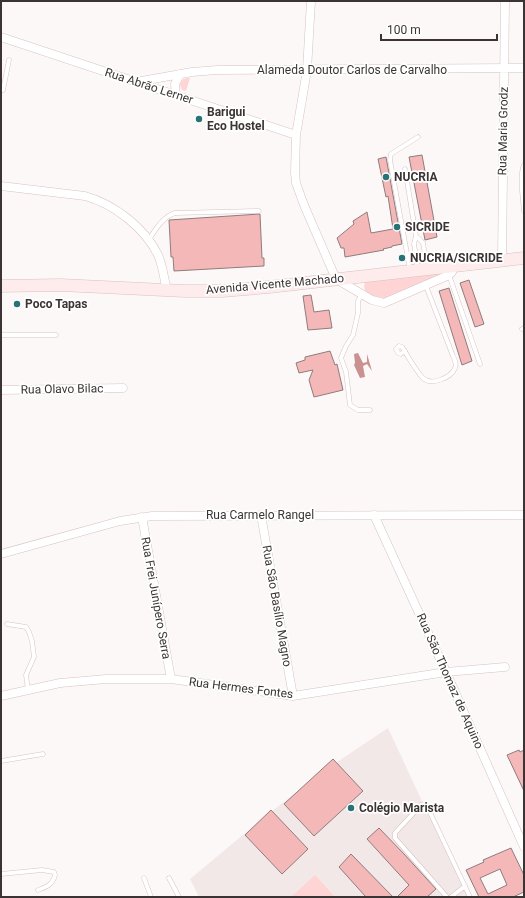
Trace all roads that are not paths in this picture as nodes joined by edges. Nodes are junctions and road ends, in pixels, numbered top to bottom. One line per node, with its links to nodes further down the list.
1 (311, 1): 7 (street)
2 (505, 1): 5 (street, Rua Maria Grodz)
3 (1, 37): 9 (street, Rua Abrão Lerner)
4 (8, 60): 10 (lane)
5 (504, 68): 6 (street, Alameda Doutor Carlos de Carvalho); 7 (street, Alameda Doutor Carlos de Carvalho); 22 (street, Rua Maria Grodz)
6 (524, 68)
7 (308, 70): 8 (street, Alameda Doutor Carlos de Carvalho); 12 (street)
8 (180, 74): 9 (street, Alameda Doutor Carlos de Carvalho); 11 (street)
9 (136, 82): 11 (street, Rua Abrão Lerner)
10 (1, 91)
11 (176, 95): 12 (street, Rua Abrão Lerner)
12 (296, 135): 25 (street)
13 (418, 136): 23 (lane)
14 (524, 165): 18 (lane)
15 (405, 169): 19 (lane)
16 (1, 186): 20 (street)
17 (259, 211): 20 (lane)
18 (524, 211)
19 (416, 236): 23 (lane); 23 (lane)
20 (149, 240): 28 (street)
21 (524, 258): 22 (street, Avenida Vicente Machado)
22 (502, 260): 24 (street, Avenida Vicente Machado)
23 (418, 270): 24 (street, Avenida Vicente Machado); 25 (street, Avenida Vicente Machado)
24 (452, 270): 27 (street); 33 (lane)
25 (336, 279): 28 (street, Avenida Vicente Machado); 29 (street)
26 (1, 286): 28 (street, Avenida Vicente Machado)
27 (426, 286): 29 (street); 32 (lane)
28 (167, 291)
29 (362, 294): 36 (lane)
30 (1, 335): 31 (lane)
31 (56, 336)
32 (404, 351)
33 (480, 364)
34 (122, 388): 35 (street, Rua Olavo Bilac)
35 (1, 390)
36 (370, 410)
37 (261, 515): 38 (street, Rua Carmelo Rangel); 40 (street, Rua Carmelo Rangel); 48 (street, Rua São Basílio Magno)
38 (374, 515): 39 (street, Rua Carmelo Rangel); 44 (street, Rua São Thomaz de Aquino)
39 (524, 515)
40 (142, 517): 41 (street, Rua Carmelo Rangel); 45 (street, Rua Frei Junípero Serra)
41 (1, 554)
42 (7, 624): 46 (lane)
43 (505, 667): 44 (street, Rua Hermes Fontes)
44 (446, 672): 48 (street, Rua Hermes Fontes); 51 (street, Rua São Thomaz de Aquino)
45 (171, 679): 46 (street, Rua Hermes Fontes); 48 (street, Rua Hermes Fontes)
46 (28, 690): 47 (street, Rua Hermes Fontes)
47 (1, 696)
48 (293, 696)
49 (43, 754): 50 (lane)
50 (1, 761)
51 (524, 848)
52 (1, 874): 56 (lane)
53 (144, 878): 57 (lane)
54 (169, 878): 58 (lane)
55 (464, 886): 59 (lane); 60 (lane); 61 (lane)
56 (38, 890)
57 (151, 897)
58 (179, 897)
59 (447, 897)
60 (451, 897)
61 (470, 897)

